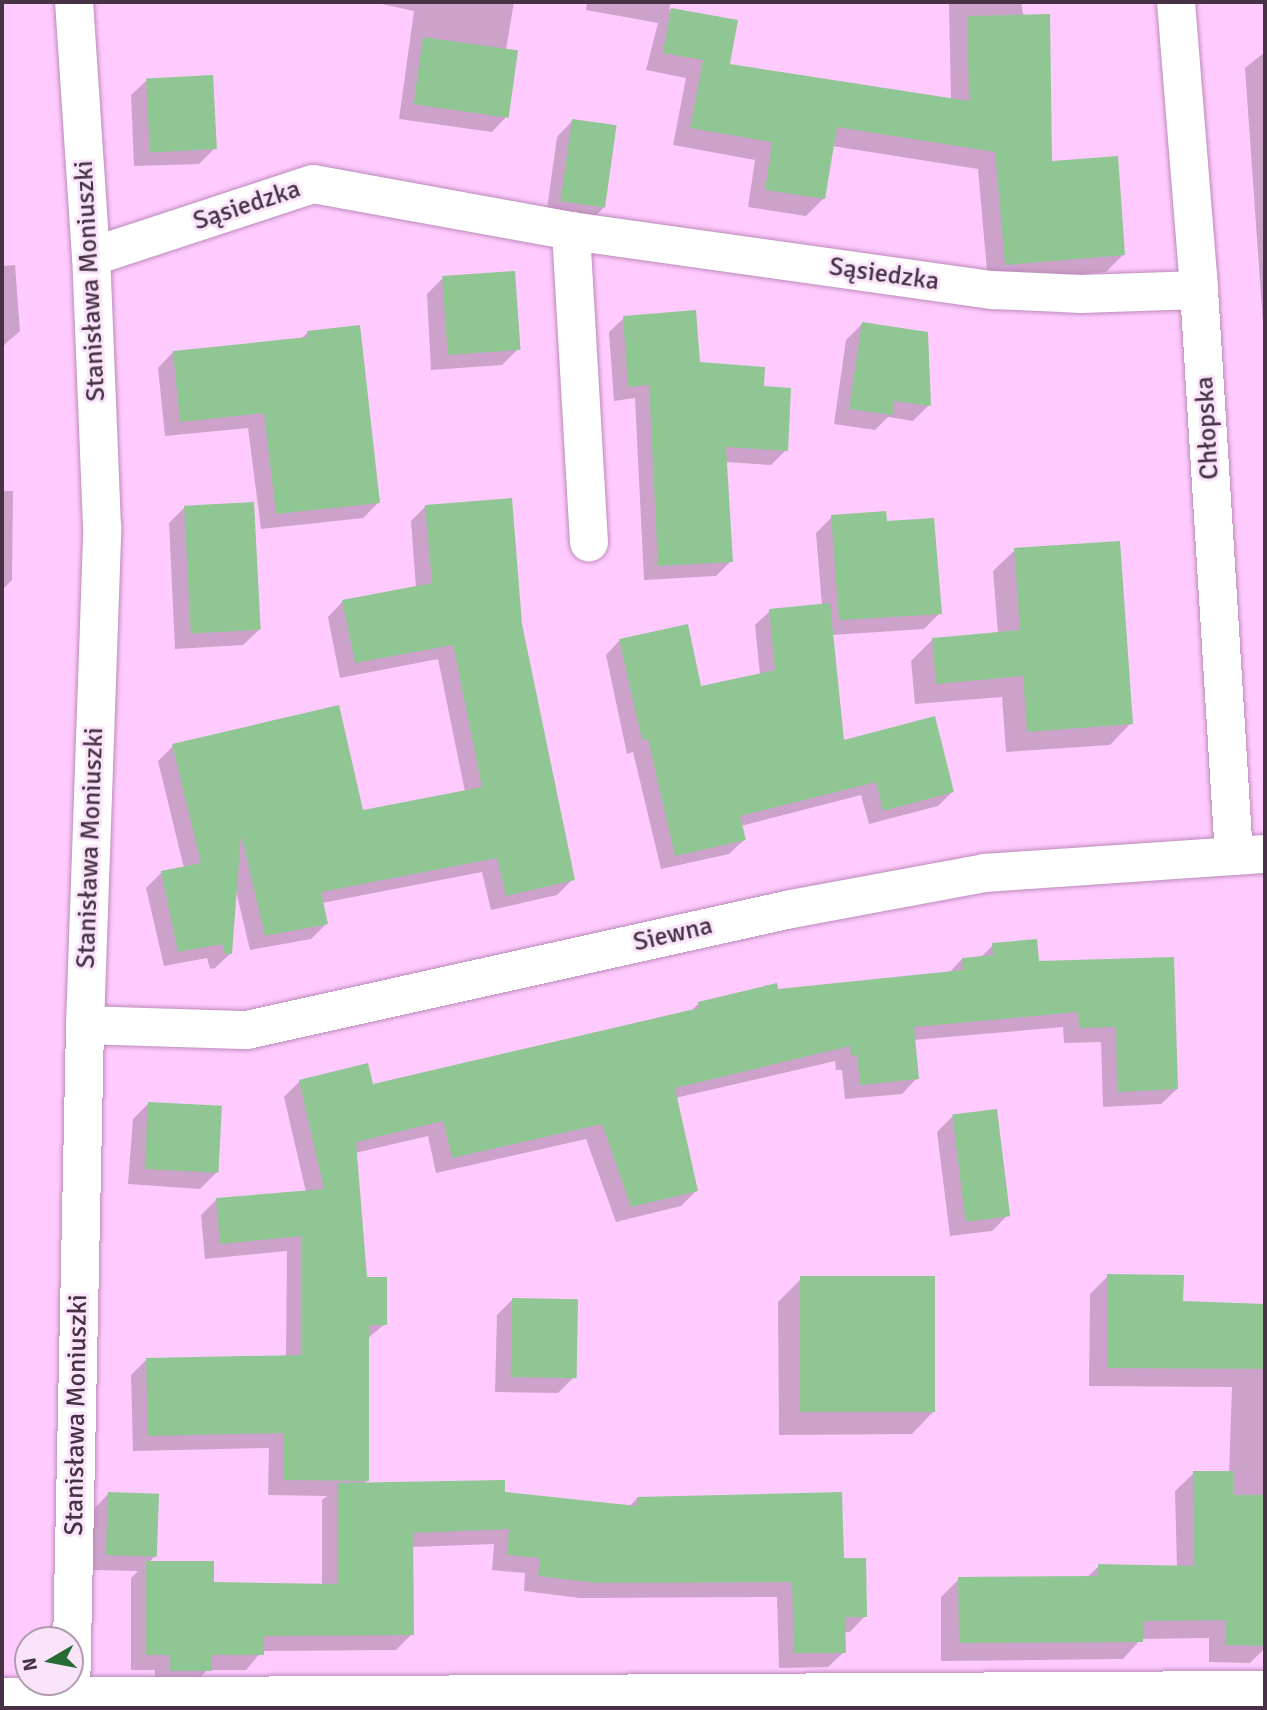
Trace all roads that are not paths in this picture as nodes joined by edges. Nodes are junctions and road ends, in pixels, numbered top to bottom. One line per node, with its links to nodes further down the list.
1 (74, 2): 4 (street, Stanisława Moniuszki)
2 (1176, 2): 5 (street, Chłopska)
3 (571, 231): 4 (street, Sąsiedzka); 5 (street, Sąsiedzka); 6 (street)
4 (91, 257): 8 (street, Stanisława Moniuszki)
5 (1199, 290): 7 (street, Chłopska)
6 (589, 542)
7 (1250, 855): 8 (street, Siewna)
8 (85, 1026): 9 (street, Stanisława Moniuszki)
9 (72, 1626)
10 (84, 1695): 12 (street)
11 (36, 1696): 13 (street)
12 (1250, 1696)
13 (2, 1697)

